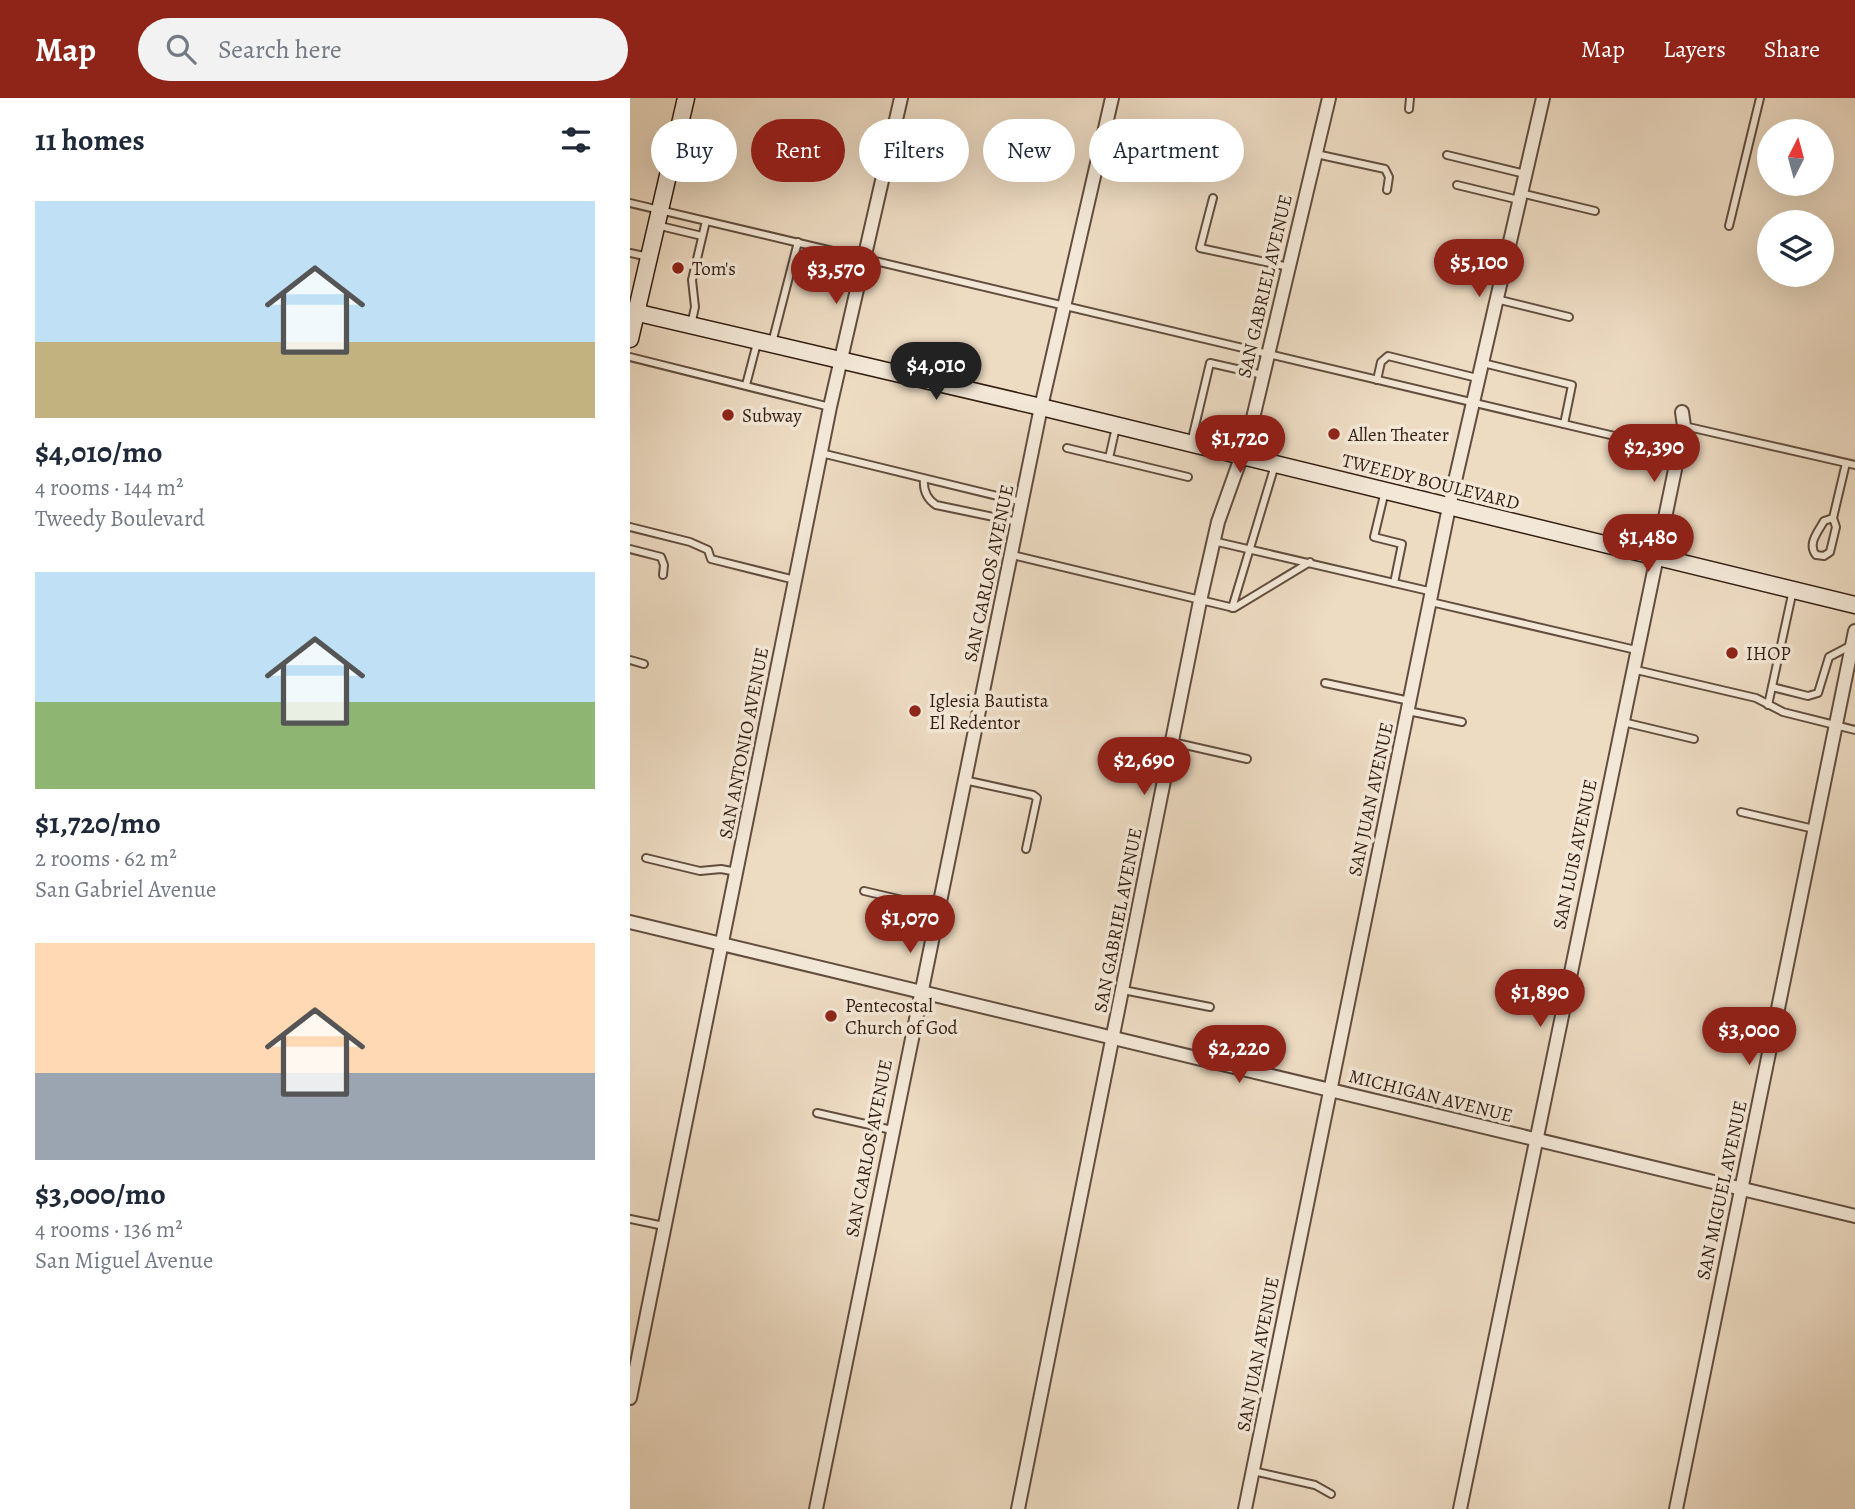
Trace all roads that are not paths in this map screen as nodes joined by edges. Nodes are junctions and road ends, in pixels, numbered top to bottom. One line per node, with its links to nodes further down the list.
1 (686, 98): 18 (main road)
2 (901, 98): 25 (street, SAN ANTONIO AVENUE)
3 (1112, 98): 28 (street, SAN CARLOS AVENUE)
4 (1329, 98): 9 (street, SAN GABRIEL AVENUE)
5 (1410, 98): 8 (lane)
6 (1543, 98): 11 (street, SAN JUAN AVENUE)
7 (1760, 98): 20 (lane)
8 (1409, 109)
9 (1316, 154): 13 (lane); 26 (street, SAN GABRIEL AVENUE)
10 (1447, 155): 11 (lane)
11 (1525, 174): 14 (street, SAN JUAN AVENUE)
12 (1457, 185): 14 (lane)
13 (1387, 190)
14 (1520, 197): 17 (lane); 27 (street, SAN JUAN AVENUE)
15 (1213, 198): 26 (lane)
16 (630, 203): 18 (lane)
17 (1595, 211)
18 (658, 218): 19 (lane); 21 (lane); 24 (main road)
19 (706, 221): 21 (lane); 22 (lane)
20 (1729, 226)
21 (702, 236): 31 (lane)
22 (797, 242): 25 (lane); 33 (lane)
23 (630, 253): 24 (lane)
24 (649, 257): 29 (main road)
25 (864, 258): 28 (lane); 36 (street, SAN ANTONIO AVENUE)
26 (1289, 267): 34 (street, SAN GABRIEL AVENUE)
27 (1496, 299): 30 (lane); 37 (street, SAN JUAN AVENUE)
28 (1065, 306): 34 (lane); 44 (street, SAN CARLOS AVENUE)
29 (633, 312): 31 (main road, TWEEDY BOULEVARD); 32 (main road)
30 (1569, 317)
31 (691, 325): 33 (main road, TWEEDY BOULEVARD)
32 (630, 339)
33 (764, 343): 36 (main road, TWEEDY BOULEVARD); 41 (lane)
34 (1268, 354): 38 (street, SAN GABRIEL AVENUE); 40 (lane)
35 (630, 357): 41 (lane)
36 (840, 360): 43 (street, SAN ANTONIO AVENUE); 44 (main road, TWEEDY BOULEVARD)
37 (1481, 363): 39 (street, SAN JUAN AVENUE); 46 (lane)
38 (1263, 376): 48 (lane); 52 (street, SAN GABRIEL AVENUE)
39 (1477, 378): 40 (lane); 42 (street, SAN JUAN AVENUE)
40 (1377, 380): 42 (lane)
41 (746, 385): 43 (lane)
42 (1472, 402): 46 (lane); 61 (street, SAN JUAN AVENUE)
43 (830, 407): 51 (street, SAN ANTONIO AVENUE)
44 (1041, 407): 47 (main road, TWEEDY BOULEVARD); 60 (street, SAN CARLOS AVENUE)
45 (1683, 419): 50 (street, SAN LUIS AVENUE); 54 (lane)
46 (1563, 424): 50 (lane)
47 (1116, 427): 48 (main road, TWEEDY BOULEVARD); 53 (lane)
48 (1191, 444): 52 (main road, TWEEDY BOULEVARD)
49 (1067, 448): 53 (lane)
50 (1678, 451): 69 (street, SAN LUIS AVENUE)
51 (821, 453): 58 (lane); 72 (street, SAN ANTONIO AVENUE)
52 (1240, 456): 55 (main road, TWEEDY BOULEVARD); 65 (street, SAN GABRIEL AVENUE)
53 (1109, 458): 57 (lane)
54 (1846, 463): 56 (lane); 62 (lane)
55 (1275, 465): 59 (main road, TWEEDY BOULEVARD); 66 (lane)
56 (1855, 466)
57 (1188, 477)
58 (924, 479): 60 (lane); 63 (lane)
59 (1385, 491): 61 (main road, TWEEDY BOULEVARD); 73 (lane)
60 (1022, 502): 63 (street, SAN CARLOS AVENUE)
61 (1449, 507): 69 (main road, TWEEDY BOULEVARD); 75 (street, SAN JUAN AVENUE)
62 (1833, 518): 62 (lane)
63 (1018, 522): 68 (street, SAN CARLOS AVENUE)
64 (630, 527): 72 (lane)
65 (1213, 541): 66 (lane); 76 (street, SAN GABRIEL AVENUE)
66 (1250, 548): 70 (lane); 78 (lane)
67 (630, 549): 71 (lane)
68 (1012, 555): 76 (lane); 96 (street, SAN CARLOS AVENUE)
69 (1655, 557): 74 (main road, TWEEDY BOULEVARD); 81 (street, SAN LUIS AVENUE)
70 (1310, 562): 73 (lane); 78 (lane)
71 (663, 575)
72 (796, 580): 101 (street, SAN ANTONIO AVENUE)
73 (1394, 583): 75 (lane)
74 (1793, 590): 77 (main road, TWEEDY BOULEVARD); 86 (lane)
75 (1432, 597): 81 (lane); 88 (street, SAN JUAN AVENUE)
76 (1200, 601): 78 (lane); 94 (street, SAN GABRIEL AVENUE)
77 (1855, 605)
78 (1232, 607)
79 (1855, 631): 80 (street, SAN MIGUEL AVENUE)
80 (1852, 645): 86 (lane); 91 (street, SAN MIGUEL AVENUE)
81 (1636, 650): 84 (street, SAN LUIS AVENUE)
82 (630, 660): 83 (lane)
83 (644, 664)
84 (1632, 669): 87 (lane); 89 (street, SAN LUIS AVENUE)
85 (1325, 683): 88 (lane)
86 (1772, 687): 87 (lane)
87 (1768, 705): 91 (lane)
88 (1409, 706): 90 (lane); 110 (street, SAN JUAN AVENUE)
89 (1622, 721): 93 (lane); 113 (street, SAN LUIS AVENUE)
90 (1462, 722)
91 (1836, 726): 92 (lane); 98 (street, SAN MIGUEL AVENUE)
92 (1855, 730)
93 (1694, 739)
94 (1172, 742): 95 (lane); 106 (street, SAN GABRIEL AVENUE)
95 (1247, 759)
96 (964, 780): 99 (lane); 103 (street, SAN CARLOS AVENUE)
97 (1741, 812): 98 (lane)
98 (1815, 829): 114 (street, SAN MIGUEL AVENUE)
99 (1026, 849)
100 (646, 858): 101 (lane)
101 (737, 873): 105 (street, SAN ANTONIO AVENUE)
102 (864, 891): 103 (lane)
103 (937, 908): 107 (street, SAN CARLOS AVENUE)
104 (630, 922): 105 (street, MICHIGAN AVENUE)
105 (722, 944): 107 (street, MICHIGAN AVENUE); 117 (street, SAN ANTONIO AVENUE)
106 (1123, 990): 108 (lane); 109 (street, SAN GABRIEL AVENUE)
107 (919, 992): 109 (street, MICHIGAN AVENUE); 112 (street, SAN CARLOS AVENUE)
108 (1210, 1007)
109 (1113, 1038): 110 (street, MICHIGAN AVENUE); 122 (street, SAN GABRIEL AVENUE)
110 (1330, 1090): 113 (street, MICHIGAN AVENUE); 119 (street, SAN JUAN AVENUE)
111 (817, 1112): 112 (lane)
112 (892, 1130): 121 (street, SAN CARLOS AVENUE)
113 (1534, 1139): 114 (street, MICHIGAN AVENUE); 124 (street, SAN LUIS AVENUE)
114 (1741, 1189): 115 (street, MICHIGAN AVENUE); 125 (street, SAN MIGUEL AVENUE)
115 (1855, 1216)
116 (630, 1219): 117 (lane)
117 (664, 1226): 118 (street, SAN ANTONIO AVENUE)
118 (630, 1398)
119 (1253, 1471): 120 (lane); 123 (street, SAN JUAN AVENUE)
120 (1331, 1494)
121 (816, 1509)
122 (1018, 1509)
123 (1245, 1509)
124 (1460, 1509)
125 (1676, 1509)

